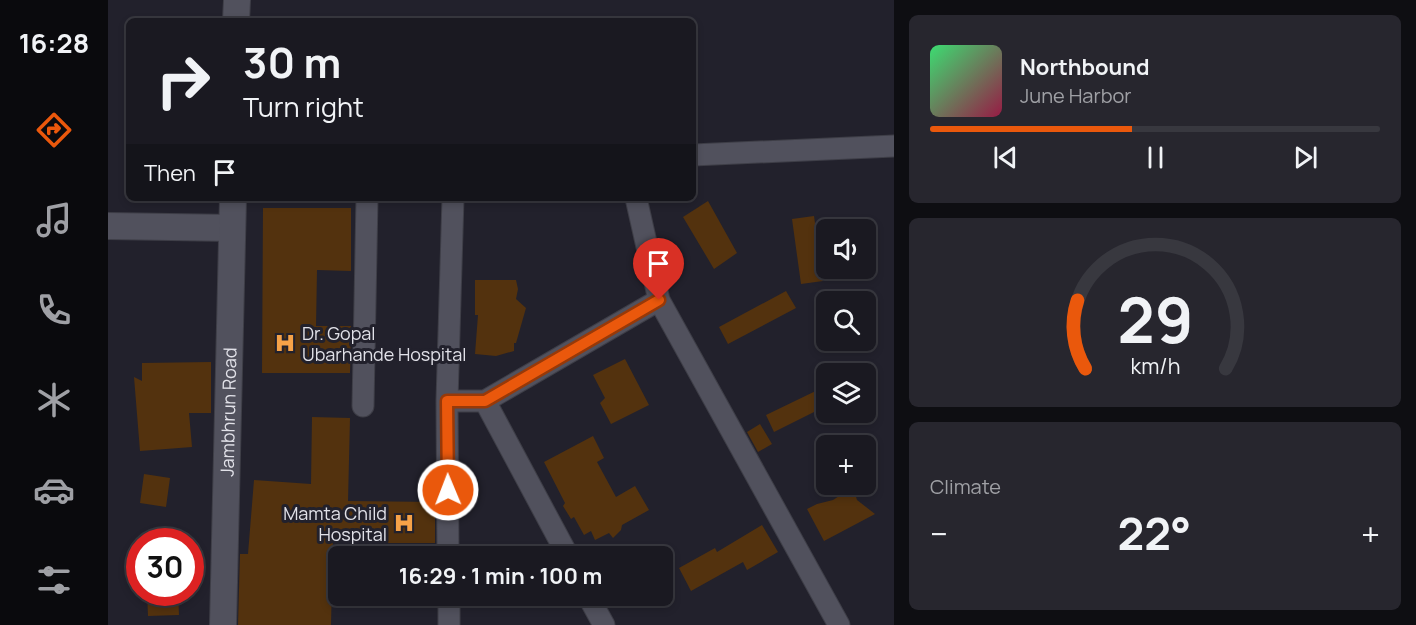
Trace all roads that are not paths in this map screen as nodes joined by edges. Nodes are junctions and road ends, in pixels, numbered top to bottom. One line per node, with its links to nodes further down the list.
1 (237, 0): 2 (street)
2 (236, 18)
3 (894, 146): 4 (street)
4 (696, 155)
5 (232, 201): 10 (street, Jambhrun Road)
6 (367, 201): 14 (street)
7 (453, 201): 12 (street)
8 (637, 201): 11 (street)
9 (108, 226): 10 (street)
10 (232, 228): 19 (street, Jambhrun Road)
11 (659, 300): 13 (street); 22 (street)
12 (447, 401): 13 (street); 15 (street)
13 (485, 401): 16 (street)
14 (363, 406)
15 (448, 546)
16 (563, 546)
17 (449, 606): 20 (street)
18 (594, 606): 21 (street)
19 (223, 625)
20 (449, 625)
21 (604, 625)
22 (839, 625)

